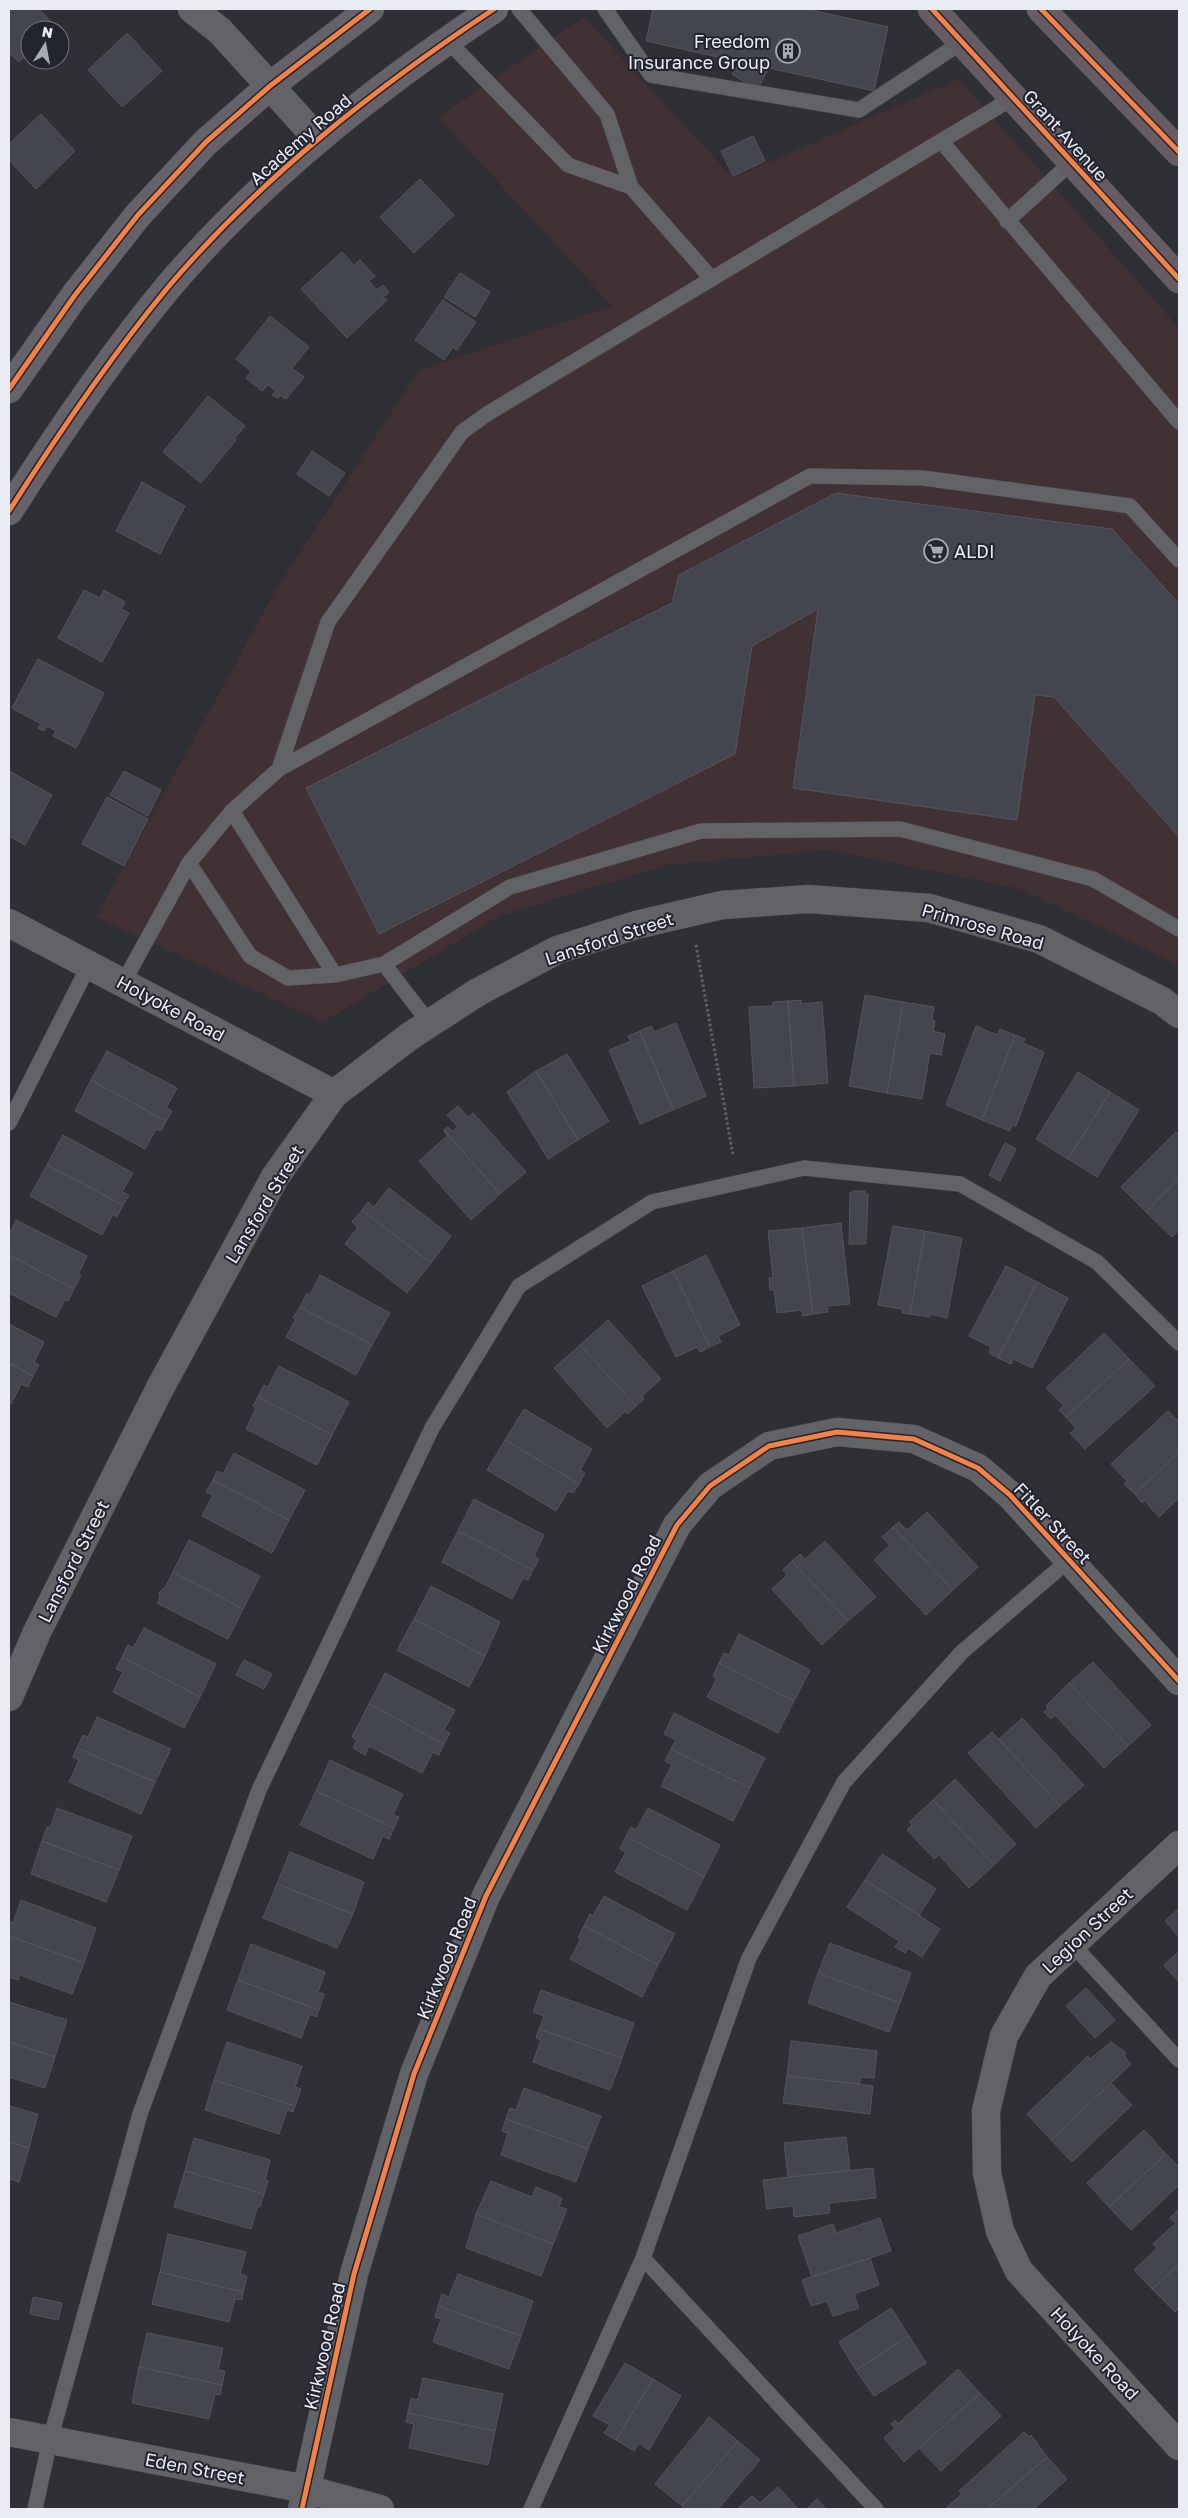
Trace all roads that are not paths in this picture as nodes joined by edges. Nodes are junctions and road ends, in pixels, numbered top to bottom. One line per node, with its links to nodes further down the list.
1 (192, 9): 10 (street)
2 (370, 9): 10 (main road)
3 (494, 9): 8 (main road, Academy Road)
4 (518, 9): 16 (lane)
5 (605, 9): 9 (lane)
6 (932, 9): 9 (main road, Grant Avenue)
7 (1041, 9): 14 (main road)
8 (447, 40): 12 (main road, Academy Road); 16 (lane)
9 (962, 42): 11 (main road, Grant Avenue)
10 (270, 86): 12 (street); 20 (main road)
11 (1013, 98): 13 (lane); 15 (main road, Grant Avenue)
12 (317, 138): 22 (main road, Academy Road)
13 (941, 141): 17 (lane); 18 (lane)
14 (1179, 152)
15 (1072, 162): 17 (lane); 19 (main road, Grant Avenue)
16 (631, 186): 18 (lane)
17 (1008, 220): 21 (lane)
18 (712, 279): 24 (lane)
19 (1179, 279)
20 (9, 389)
21 (1179, 422)
22 (9, 511)
23 (1179, 560): 24 (lane)
24 (279, 769): 25 (lane)
25 (232, 812): 26 (lane); 32 (lane)
26 (189, 863): 32 (lane); 33 (lane)
27 (740, 904): 34 (street, Primrose Road); 35 (street, Lansford Street)
28 (9, 923): 31 (street, Holyoke Road)
29 (1179, 929): 30 (lane)
30 (384, 964): 32 (lane); 35 (lane)
31 (88, 965): 33 (street, Holyoke Road); 37 (lane)
32 (335, 975)
33 (124, 983): 36 (street, Holyoke Road)
34 (1179, 1014)
35 (430, 1024): 36 (street, Lansford Street)
36 (334, 1094): 42 (street, Lansford Street)
37 (9, 1122)
38 (1179, 1343): 49 (lane)
39 (758, 1453): 40 (street, Fitler Street); 51 (street, Kirkwood Road)
40 (1069, 1560): 41 (street, Fitler Street); 46 (lane)
41 (1179, 1681)
42 (9, 1697)
43 (1179, 1845): 44 (street, Legion Street)
44 (1072, 1944): 45 (lane); 47 (street, Legion Street)
45 (1179, 2060)
46 (643, 2258): 54 (lane); 55 (lane)
47 (1013, 2258): 50 (street, Holyoke Road)
48 (9, 2432): 49 (street, Eden Street)
49 (50, 2440): 51 (street, Eden Street); 52 (lane)
50 (1179, 2446)
51 (304, 2499): 53 (street, Eden Street)
52 (36, 2509)
53 (380, 2509)
54 (531, 2509)
55 (876, 2509)

